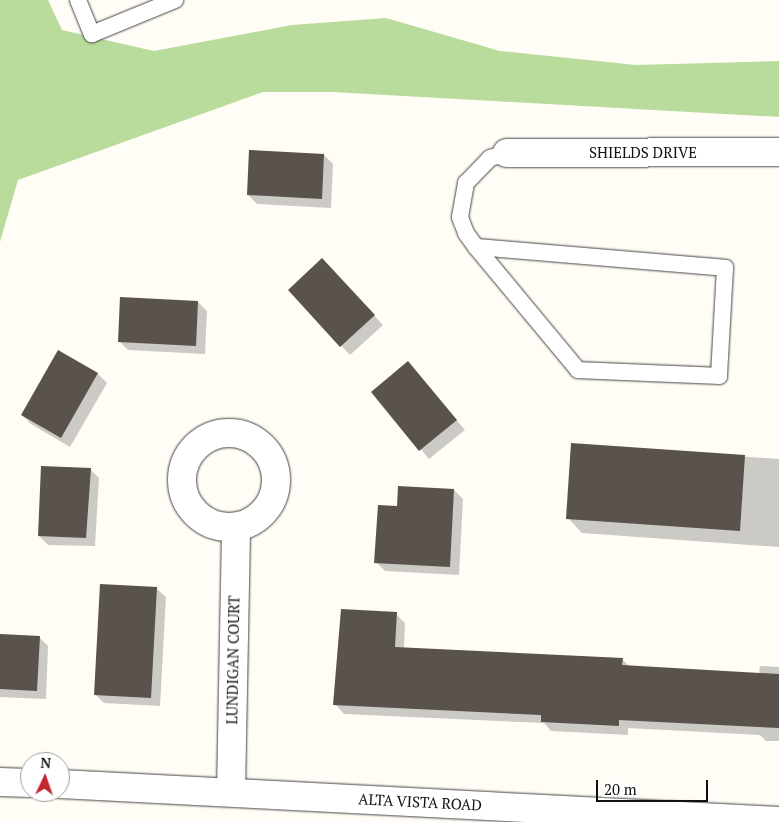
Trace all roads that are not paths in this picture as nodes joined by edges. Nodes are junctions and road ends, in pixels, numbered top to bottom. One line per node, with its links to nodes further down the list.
1 (78, 0): 2 (lane)
2 (175, 0)
3 (779, 152): 4 (street, SHIELDS DRIVE)
4 (507, 153): 5 (lane)
5 (476, 247): 5 (lane)
6 (236, 527): 10 (street, LUNDIGAN COURT)
7 (0, 782): 8 (street)
8 (20, 783)
9 (70, 784): 10 (street, ALTA VISTA ROAD)
10 (231, 792): 11 (street, ALTA VISTA ROAD)
11 (779, 821)

